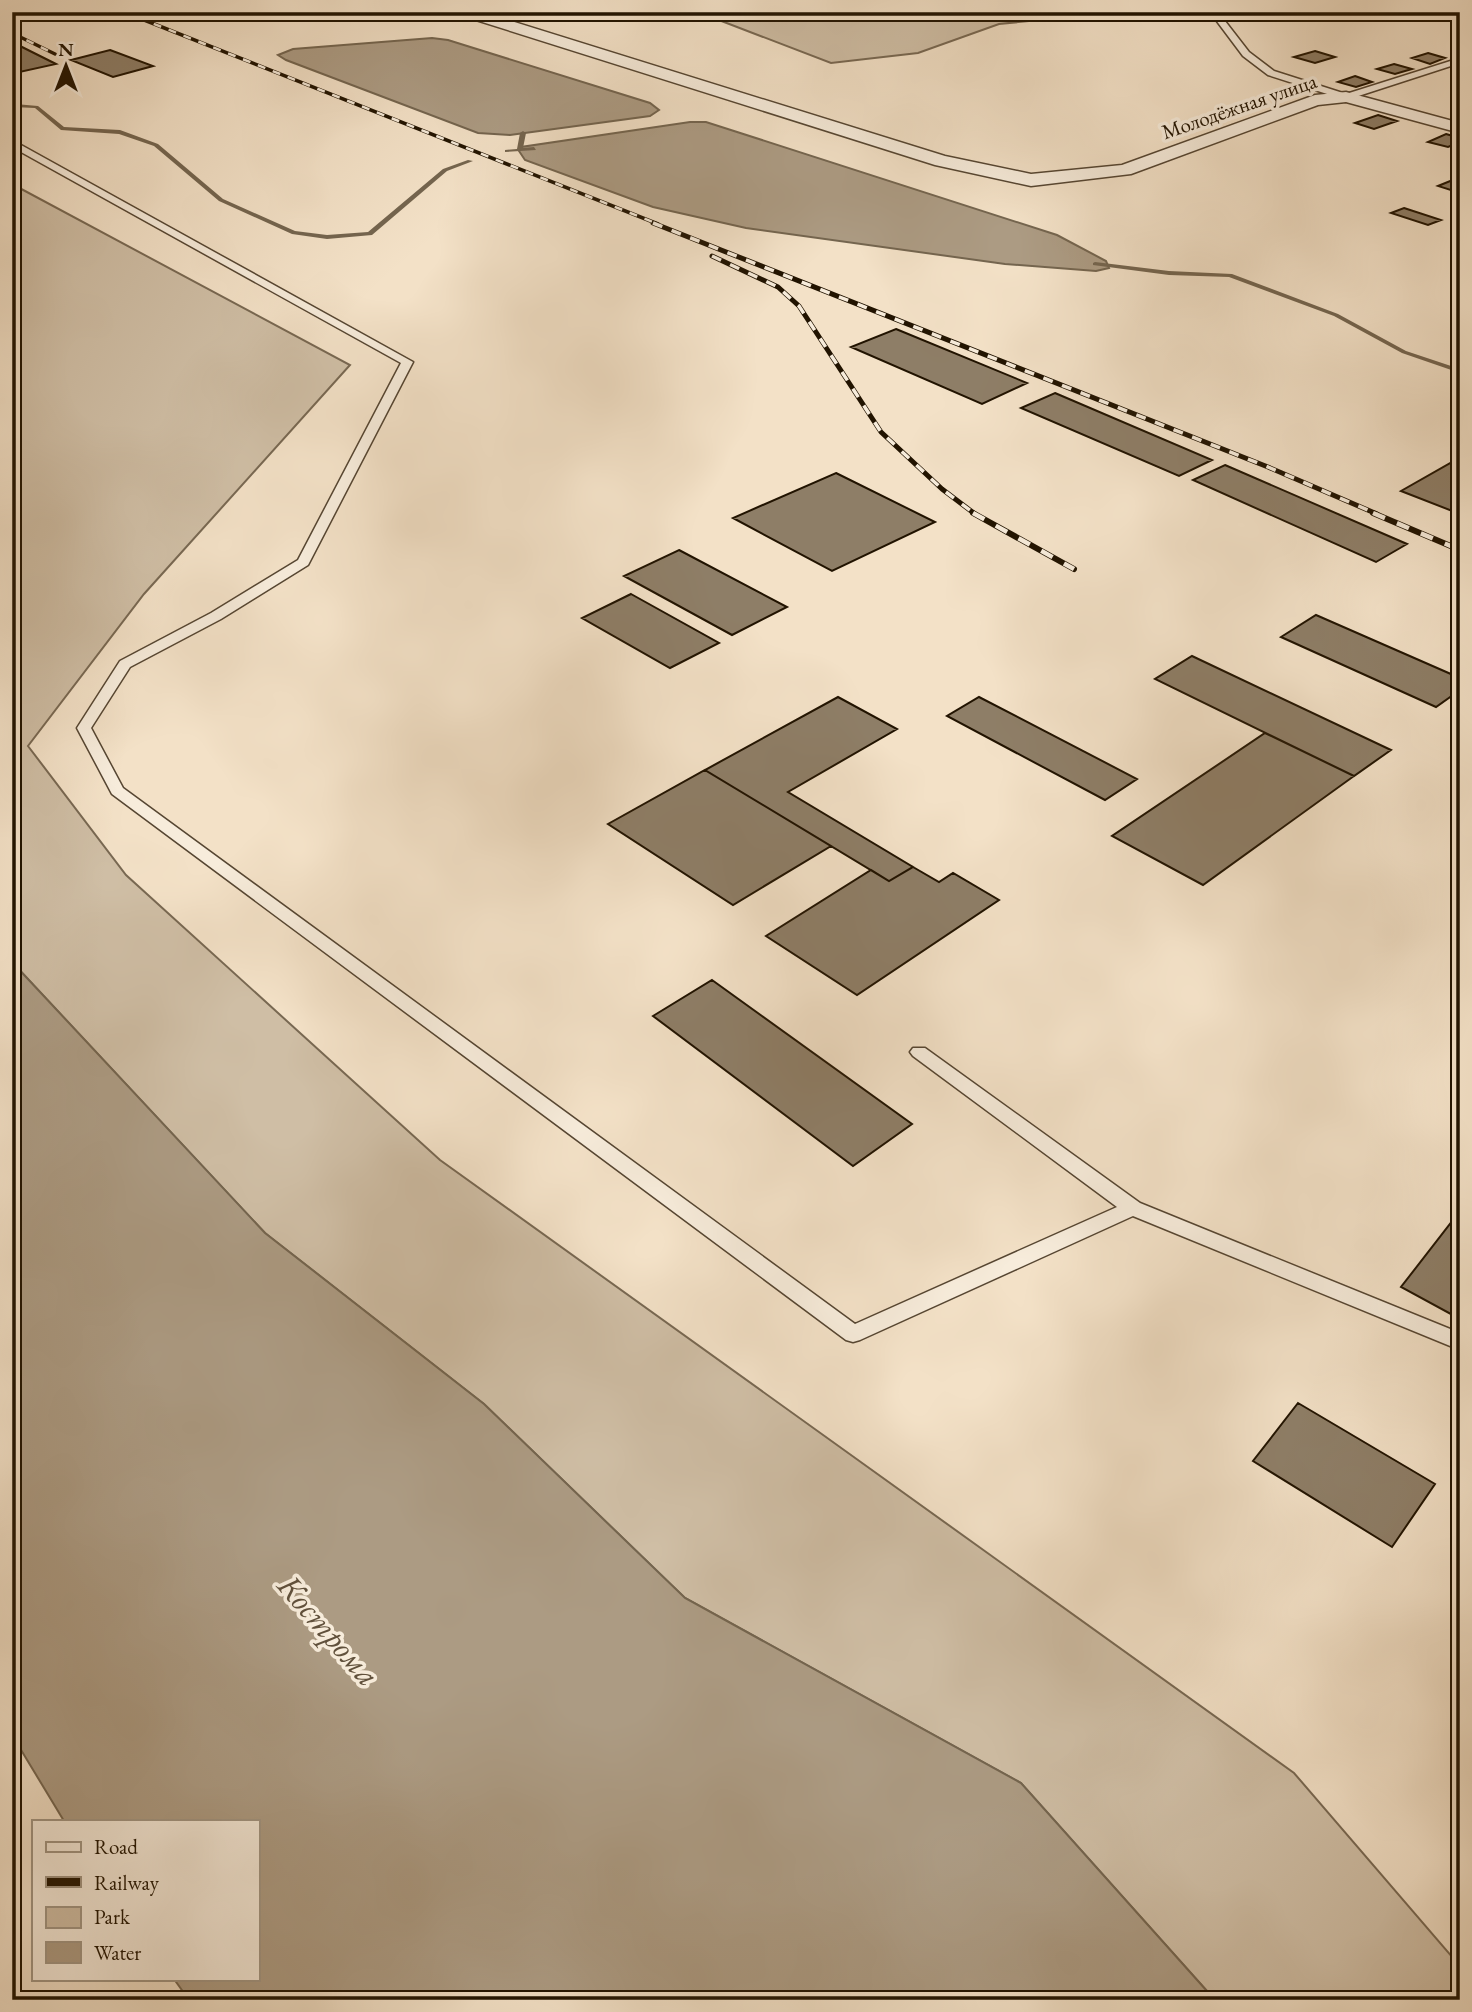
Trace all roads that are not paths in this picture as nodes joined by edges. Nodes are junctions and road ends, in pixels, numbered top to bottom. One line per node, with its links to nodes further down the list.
1 (465, 12): 4 (street, Молодёжная улица)
2 (1214, 12): 4 (lane)
3 (1460, 60): 4 (lane)
4 (1346, 97): 5 (street, Молодёжная улица)
5 (1460, 128)
6 (12, 143): 8 (lane)
7 (919, 1052): 8 (lane)
8 (1133, 1208): 9 (lane)
9 (1460, 1342)

